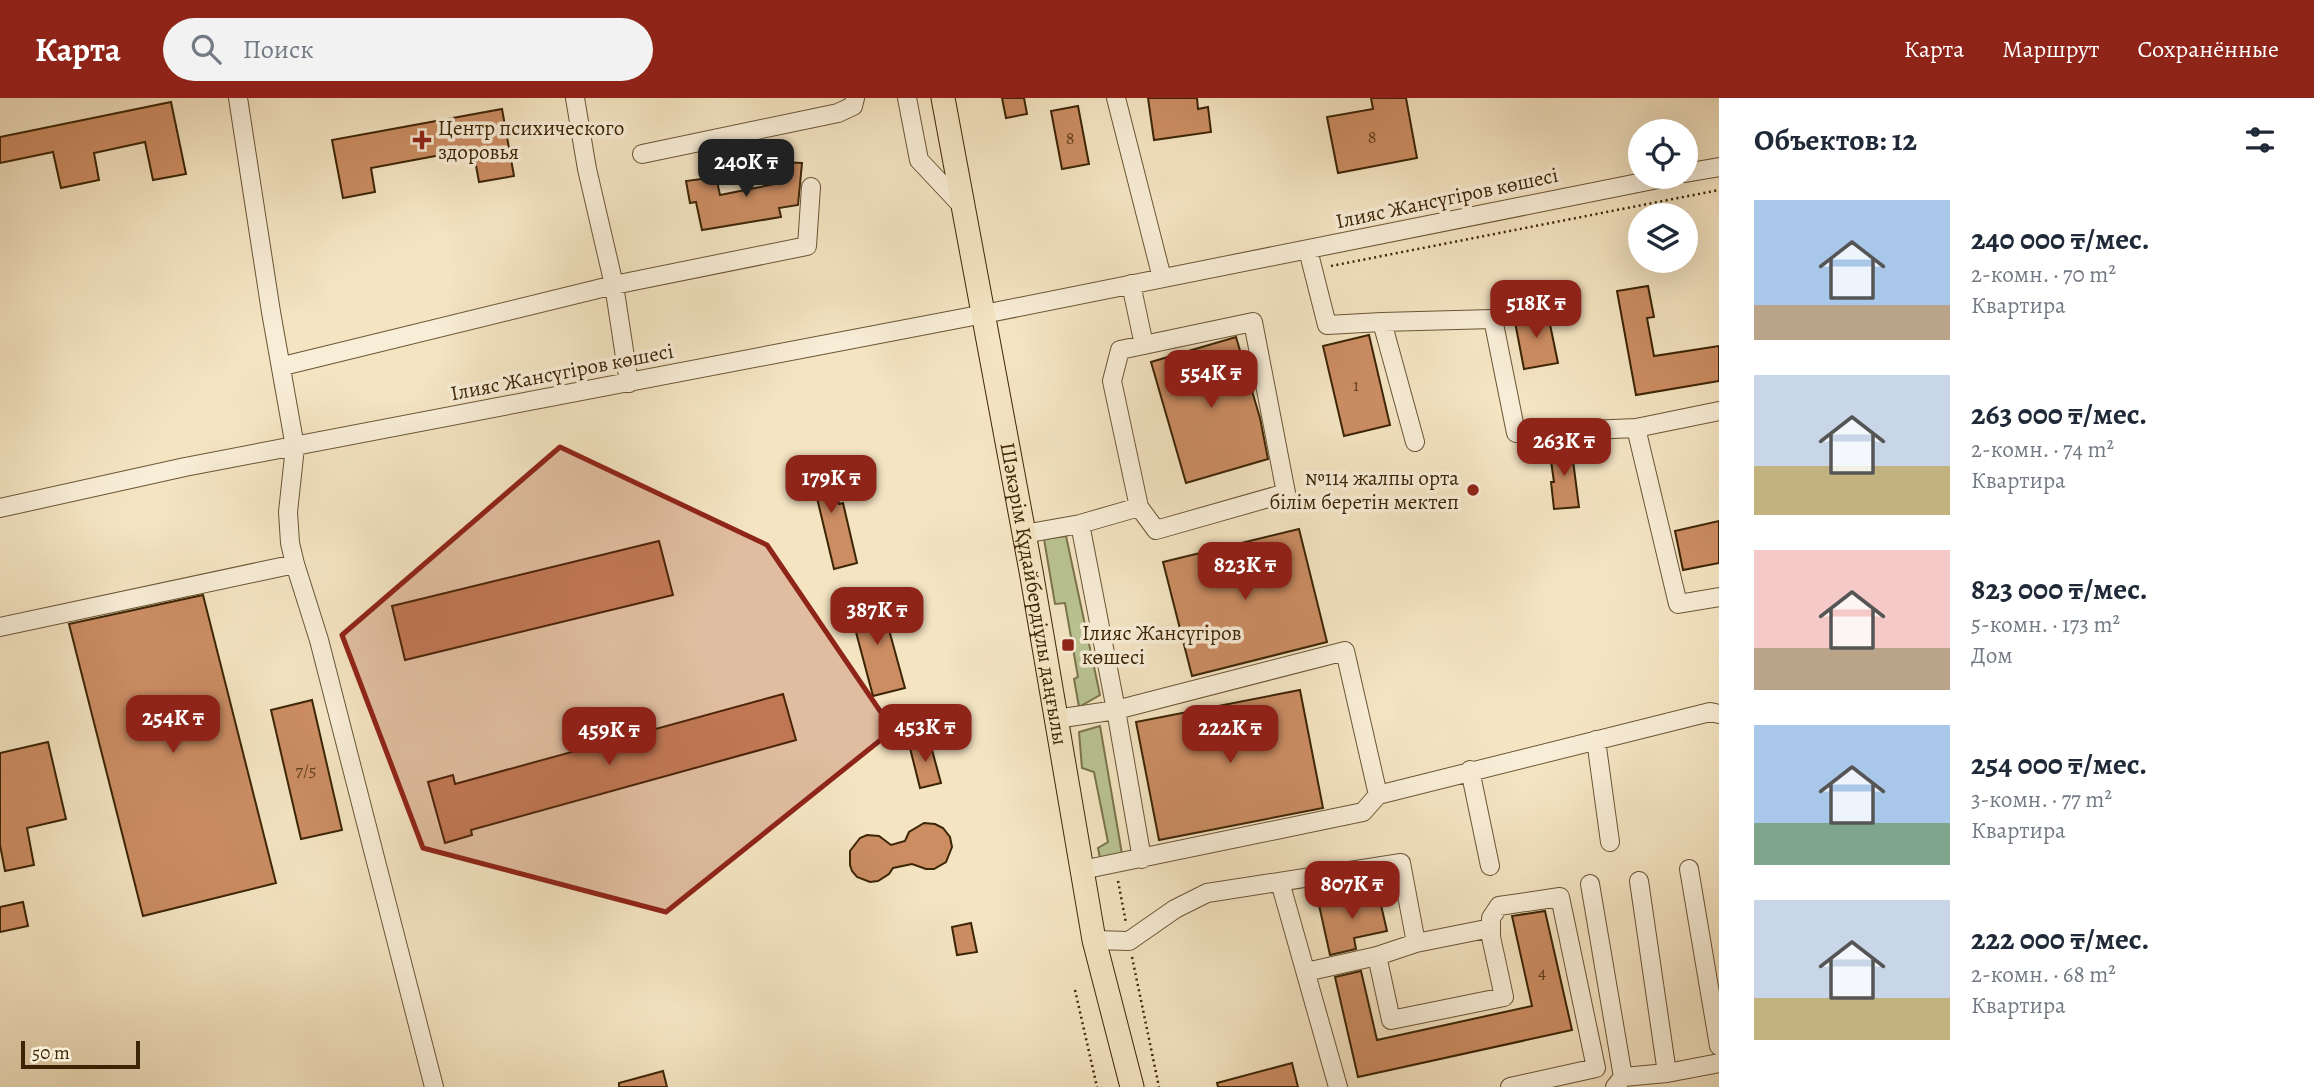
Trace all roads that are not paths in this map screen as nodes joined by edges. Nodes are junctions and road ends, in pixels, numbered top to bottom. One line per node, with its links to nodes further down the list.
1 (238, 98): 20 (street)
2 (575, 98): 16 (street)
3 (855, 98): 7 (street)
4 (907, 98): 12 (street)
5 (943, 98): 12 (main road, Шәкәрім Құдайбердіұлы даңғылы)
6 (1116, 98): 14 (street)
7 (642, 154)
8 (1719, 167): 9 (street)
9 (1698, 171)
10 (1628, 185): 13 (street, Ілияс Жансүгіров көшесі)
11 (811, 187): 16 (street)
12 (964, 208): 17 (main road, Шәкәрім Құдайбердіұлы даңғылы)
13 (1308, 250): 14 (street, Ілияс Жансүгіров көшесі); 18 (street)
14 (1161, 278): 15 (street, Ілияс Жансүгіров көшесі)
15 (1131, 284): 17 (street, Ілияс Жансүгіров көшесі); 19 (street)
16 (614, 285): 20 (street); 21 (street)
17 (984, 314): 21 (street, Ілияс Жансүгіров көшесі); 29 (main road, Шәкәрім Құдайбердіұлы даңғылы)
18 (1382, 322): 23 (street); 24 (street)
19 (1144, 345): 26 (street); 26 (street)
20 (283, 366): 25 (street)
21 (629, 383): 25 (street, Ілияс Жансүгіров көшесі)
22 (1719, 411): 23 (street)
23 (1636, 428): 31 (street)
24 (1415, 442)
25 (295, 447): 27 (street, Ілияс Жансүгіров көшесі); 30 (street)
26 (1139, 507): 28 (street)
27 (0, 508)
28 (1080, 524): 29 (street); 33 (street)
29 (1024, 534): 35 (main road, Шәкәрім Құдайбердіұлы даңғылы)
30 (295, 564): 32 (street); 56 (street)
31 (1719, 597)
32 (0, 627)
33 (1116, 710): 35 (street); 38 (street); 40 (street)
34 (1719, 714): 36 (street)
35 (1056, 719): 43 (main road, Шәкәрім Құдайбердіұлы даңғылы)
36 (1596, 740): 37 (street); 39 (street)
37 (1470, 770): 38 (street); 41 (street)
38 (1378, 795): 40 (street)
39 (1610, 842)
40 (1142, 859): 43 (street)
41 (1490, 866)
42 (1689, 869): 52 (street)
43 (1082, 870): 48 (main road, Шәкәрім Құдайбердіұлы даңғылы)
44 (1639, 881): 54 (street)
45 (1280, 882): 48 (street); 49 (street); 51 (street)
46 (1590, 884): 55 (street)
47 (1491, 928): 49 (street); 50 (street); 59 (street)
48 (1094, 940): 57 (main road, Шәкәрім Құдайбердіұлы даңғылы)
49 (1416, 943): 50 (street)
50 (1377, 956): 51 (street)
51 (1306, 972): 58 (street)
52 (1719, 1046)
53 (1719, 1063): 54 (street)
54 (1667, 1073): 55 (street)
55 (1619, 1082)
56 (434, 1087)
57 (1132, 1087)
58 (1338, 1087)
59 (1510, 1087)

